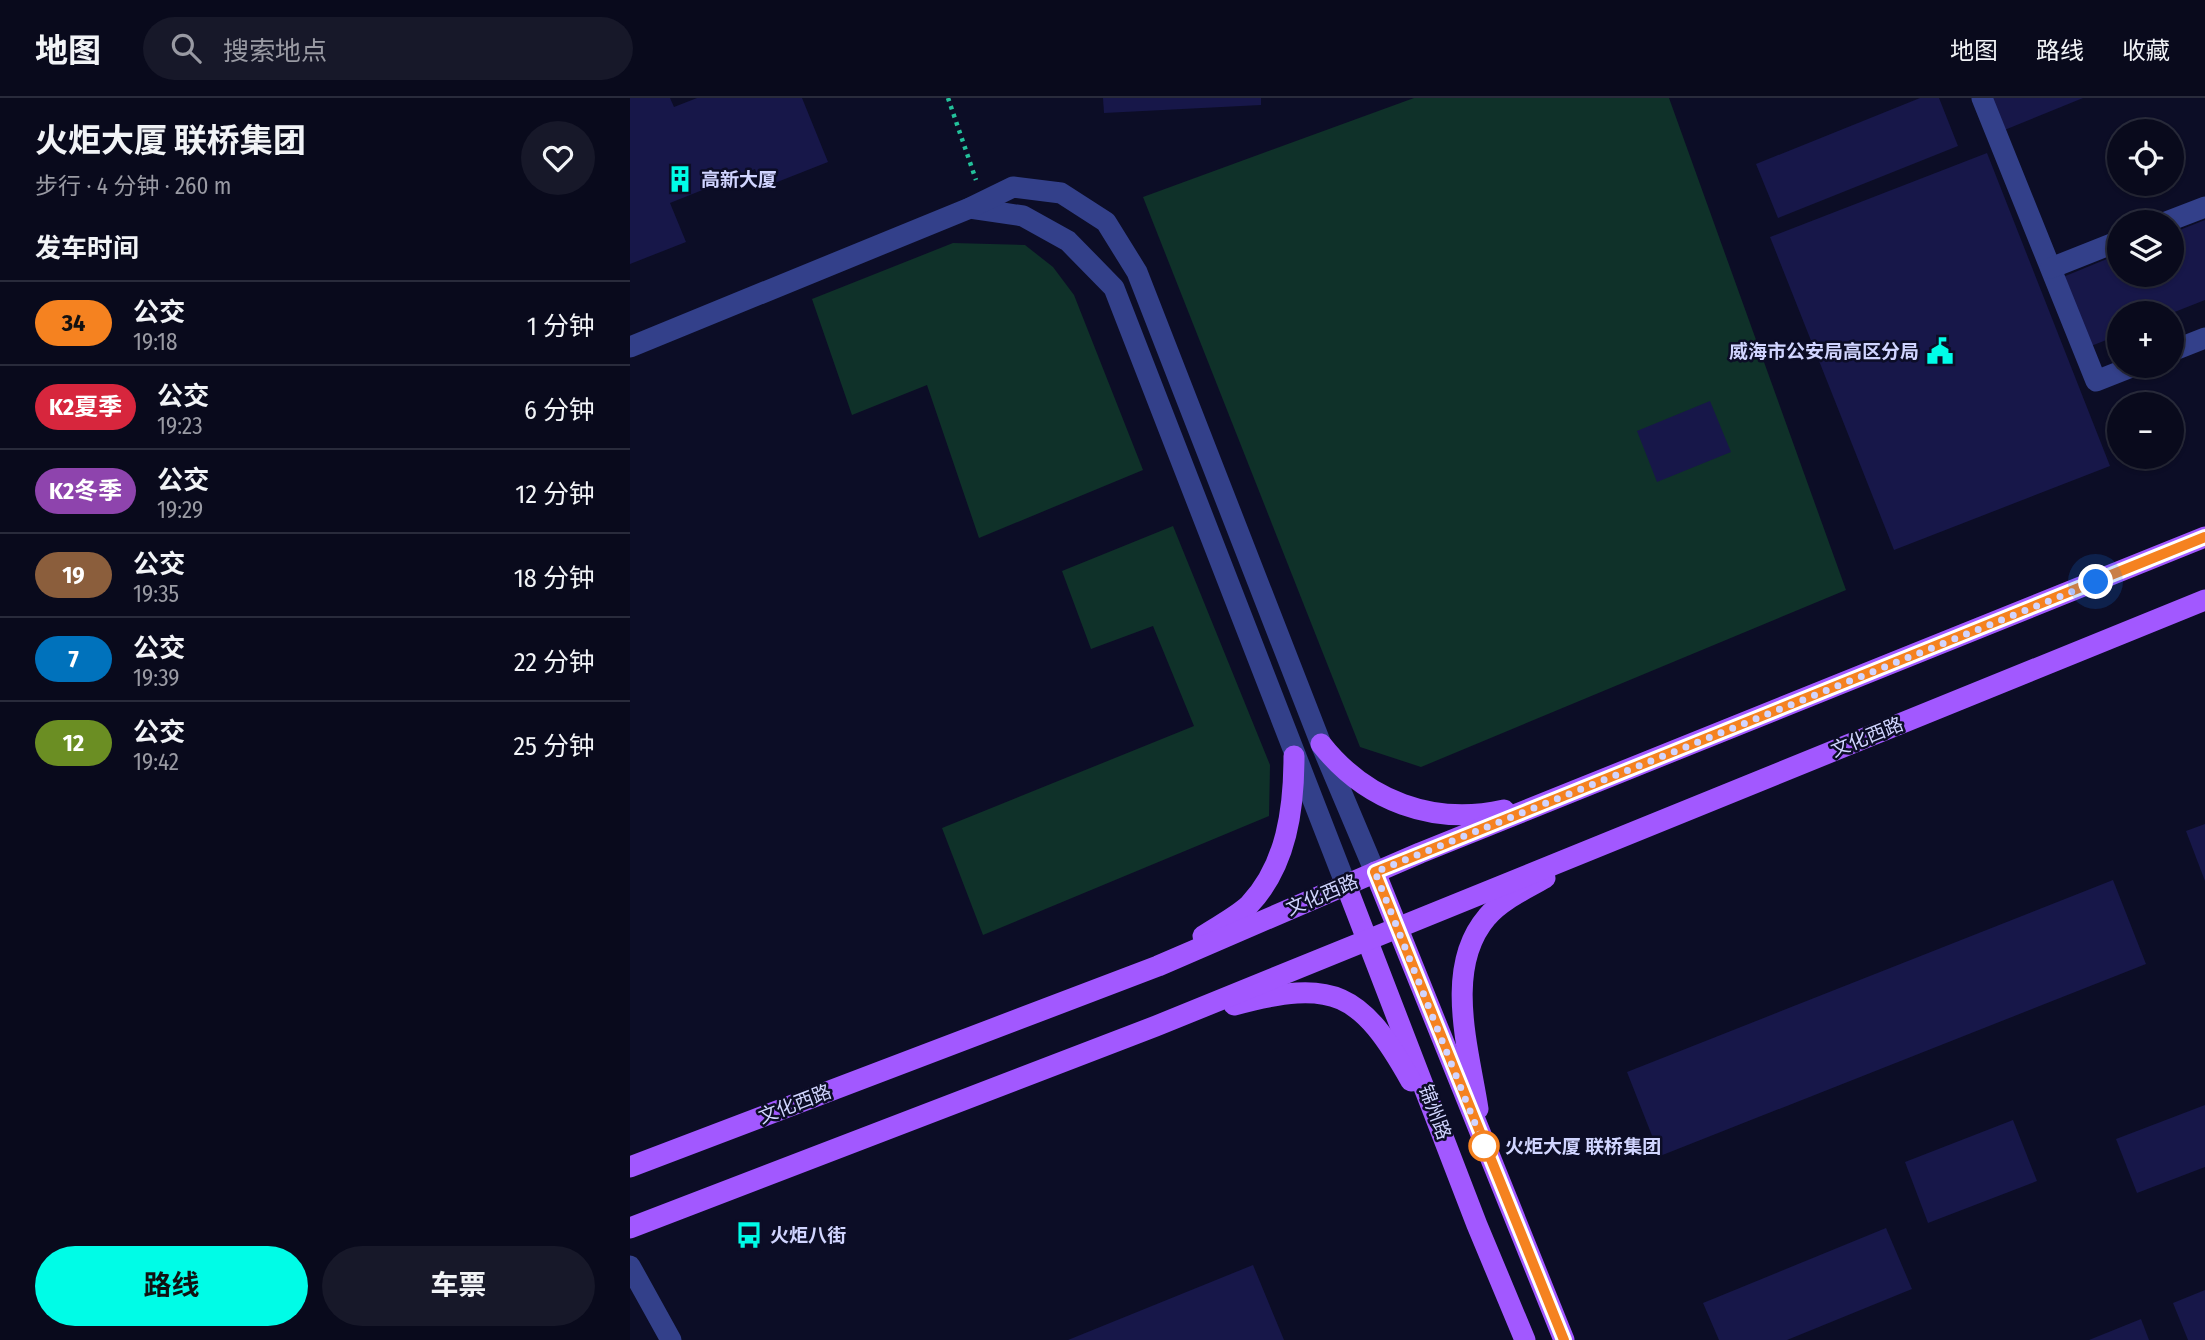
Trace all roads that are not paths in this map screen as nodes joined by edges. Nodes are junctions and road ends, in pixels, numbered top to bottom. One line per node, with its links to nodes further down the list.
1 (1982, 98): 6 (lane)
2 (977, 204): 9 (lane); 13 (lane); 14 (lane)
3 (2205, 207): 4 (lane)
4 (2184, 215)
5 (2107, 246): 6 (lane)
6 (2051, 268): 10 (lane)
7 (2205, 338): 8 (lane)
8 (2184, 346)
9 (630, 347)
10 (2107, 376)
11 (2205, 537): 15 (main road, 文化西路)
12 (2205, 600): 16 (main road, 文化西路)
13 (1321, 744): 15 (main road); 17 (lane)
14 (1294, 756): 18 (lane); 21 (main road)
15 (1567, 795): 17 (main road, 文化西路)
16 (1589, 850): 19 (main road, 文化西路); 24 (main road)
17 (1375, 872): 18 (main road, 文化西路); 19 (main road, 锦州路)
18 (1346, 884): 20 (main road, 锦州路); 21 (main road, 文化西路)
19 (1396, 927): 20 (main road, 文化西路); 24 (main road, 锦州路)
20 (1367, 938): 22 (main road, 文化西路); 23 (main road, 锦州路)
21 (1158, 966): 25 (main road, 文化西路)
22 (1156, 1026): 23 (main road); 26 (main road, 文化西路)
23 (1449, 1146): 29 (main road, 锦州路)
24 (1484, 1146): 30 (main road, 锦州路)
25 (630, 1167)
26 (630, 1228)
27 (630, 1266): 28 (lane)
28 (671, 1340)
29 (1525, 1340)
30 (1564, 1340)

